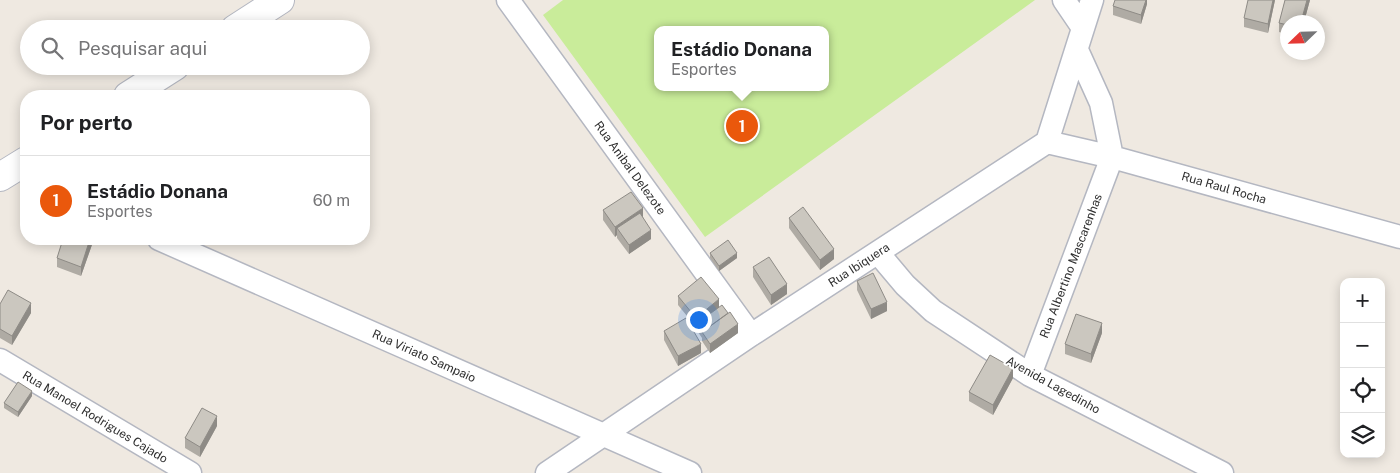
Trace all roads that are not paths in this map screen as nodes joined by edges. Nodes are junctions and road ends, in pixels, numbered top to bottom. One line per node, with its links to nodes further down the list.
1 (280, 0): 5 (street)
2 (508, 0): 15 (street, Rua Anibal Delezote)
3 (1064, 0): 6 (street)
4 (1092, 0): 6 (street)
5 (248, 20)
6 (1083, 28): 7 (street)
7 (1077, 50): 10 (street); 11 (street)
8 (161, 75): 9 (street)
9 (137, 90)
10 (1047, 142): 11 (street, Rua Raul Rocha); 14 (street, Rua Ibiquera)
11 (1112, 157): 12 (street, Rua Raul Rocha); 17 (street, Rua Albertino Mascarenhas)
12 (1400, 237)
13 (173, 245): 18 (street, Rua Viriato Sampaio)
14 (878, 253): 15 (street, Rua Ibiquera); 17 (street, Avenida Lagedinho)
15 (751, 335): 18 (street, Rua Ibiquera)
16 (0, 360): 19 (street, Rua Manoel Rodrigues Cajado)
17 (1030, 375): 22 (street, Avenida Lagedinho)
18 (602, 435): 20 (street, Rua Ibiquera); 21 (street, Rua Viriato Sampaio)
19 (190, 473)
20 (547, 473)
21 (690, 473)
22 (1222, 473)

